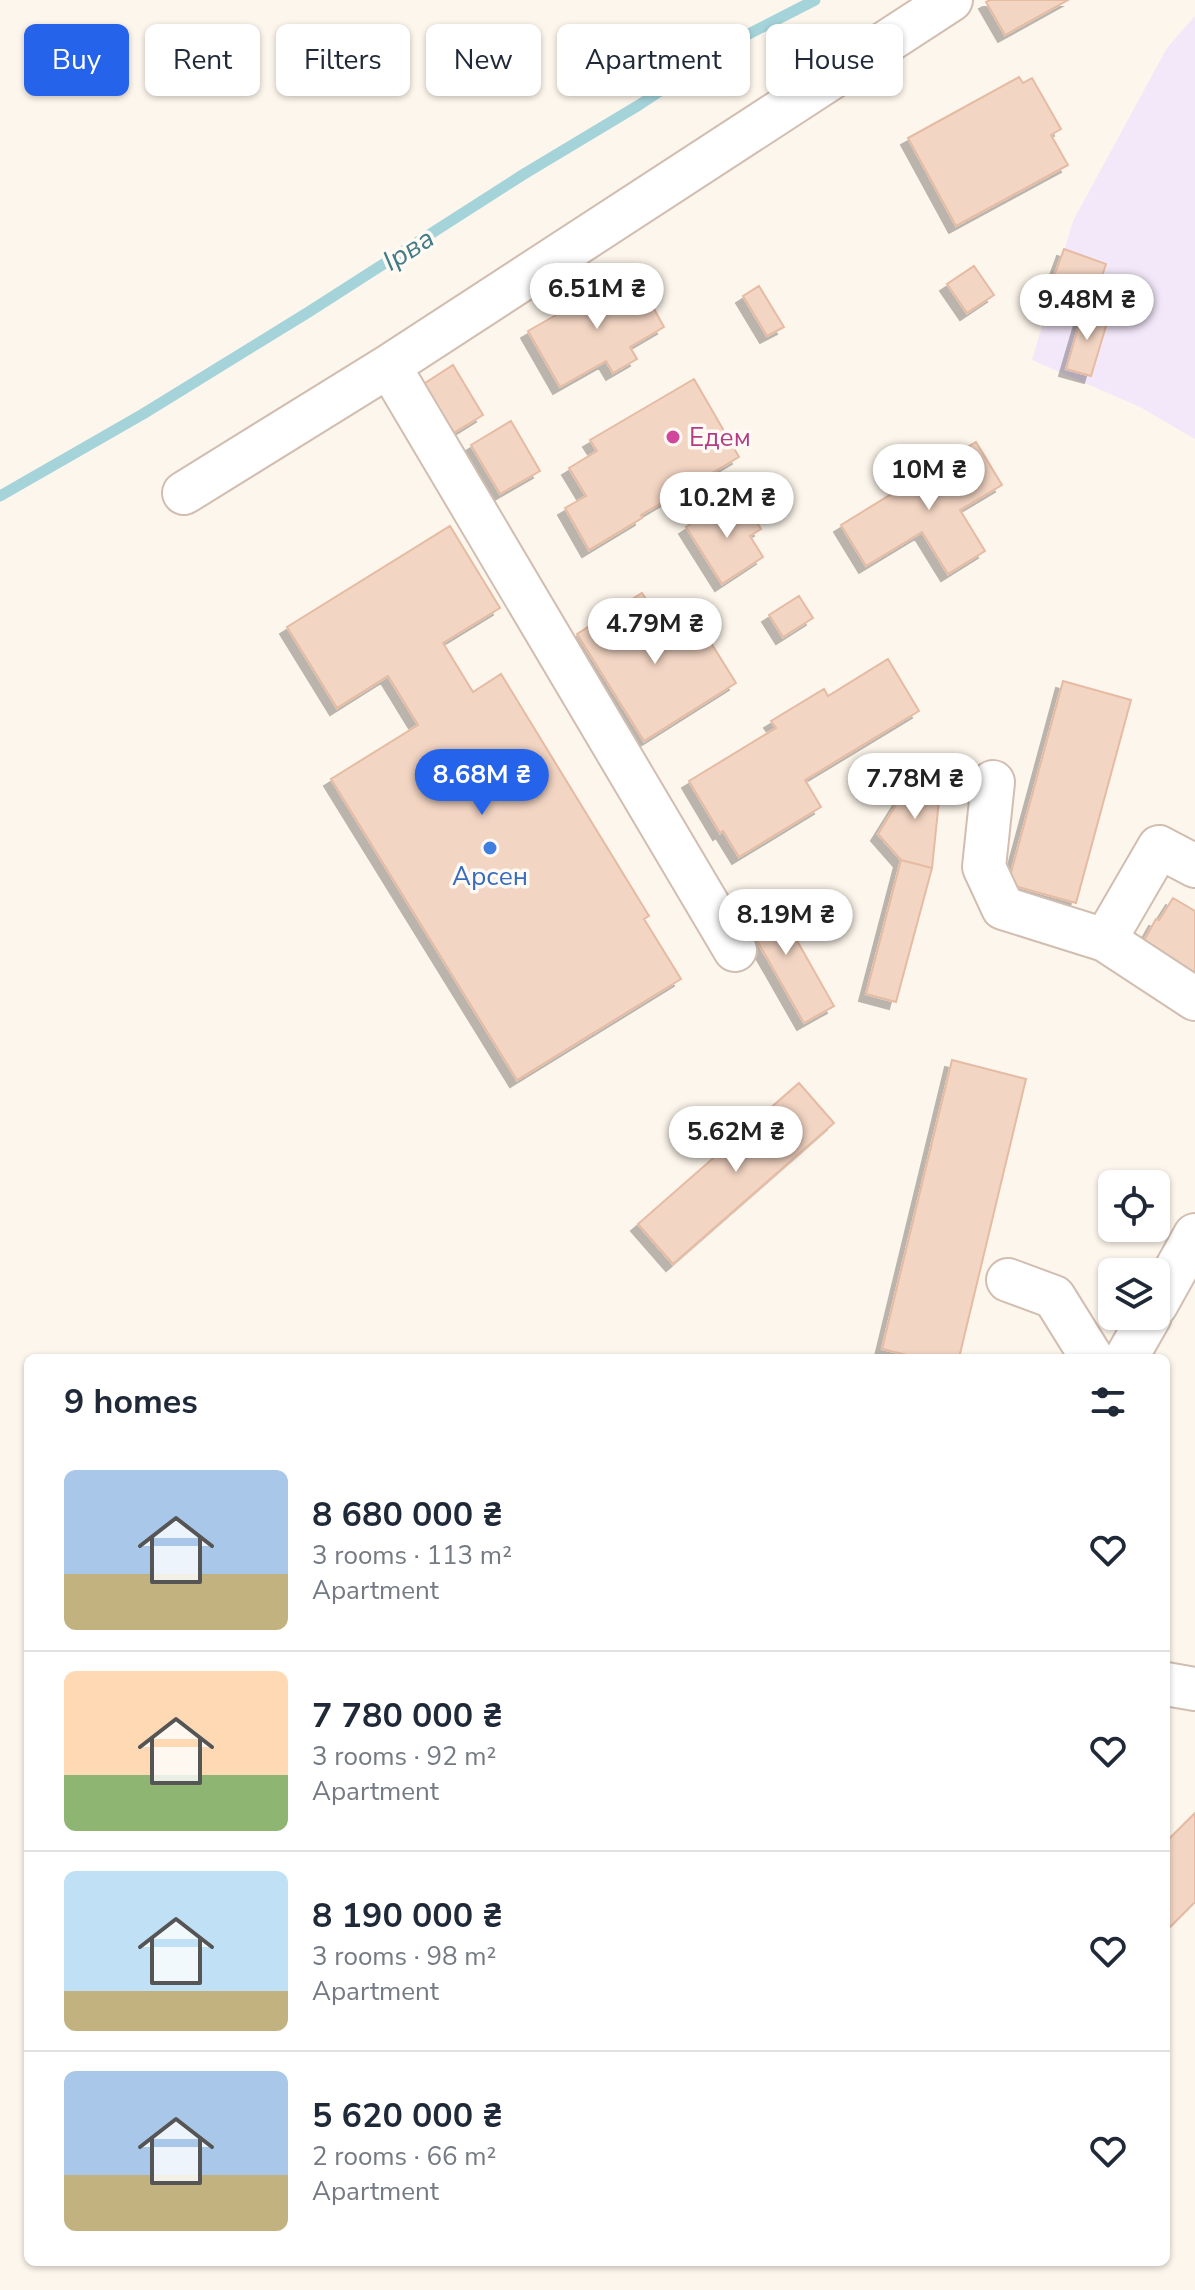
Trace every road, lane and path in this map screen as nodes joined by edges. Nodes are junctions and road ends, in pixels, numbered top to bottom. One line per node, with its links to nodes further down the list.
1 (951, 0): 2 (lane)
2 (389, 366): 3 (lane); 7 (lane)
3 (184, 493)
4 (993, 782): 6 (lane)
5 (1195, 866): 6 (lane)
6 (1105, 940): 8 (lane)
7 (735, 950)
8 (1195, 999)
9 (1195, 1235): 11 (lane)
10 (1008, 1280): 13 (lane)
11 (1170, 1280)
12 (1142, 1330): 14 (lane)
13 (1090, 1354)
14 (1128, 1354)
15 (1170, 1685): 16 (lane)
16 (1195, 1689)

